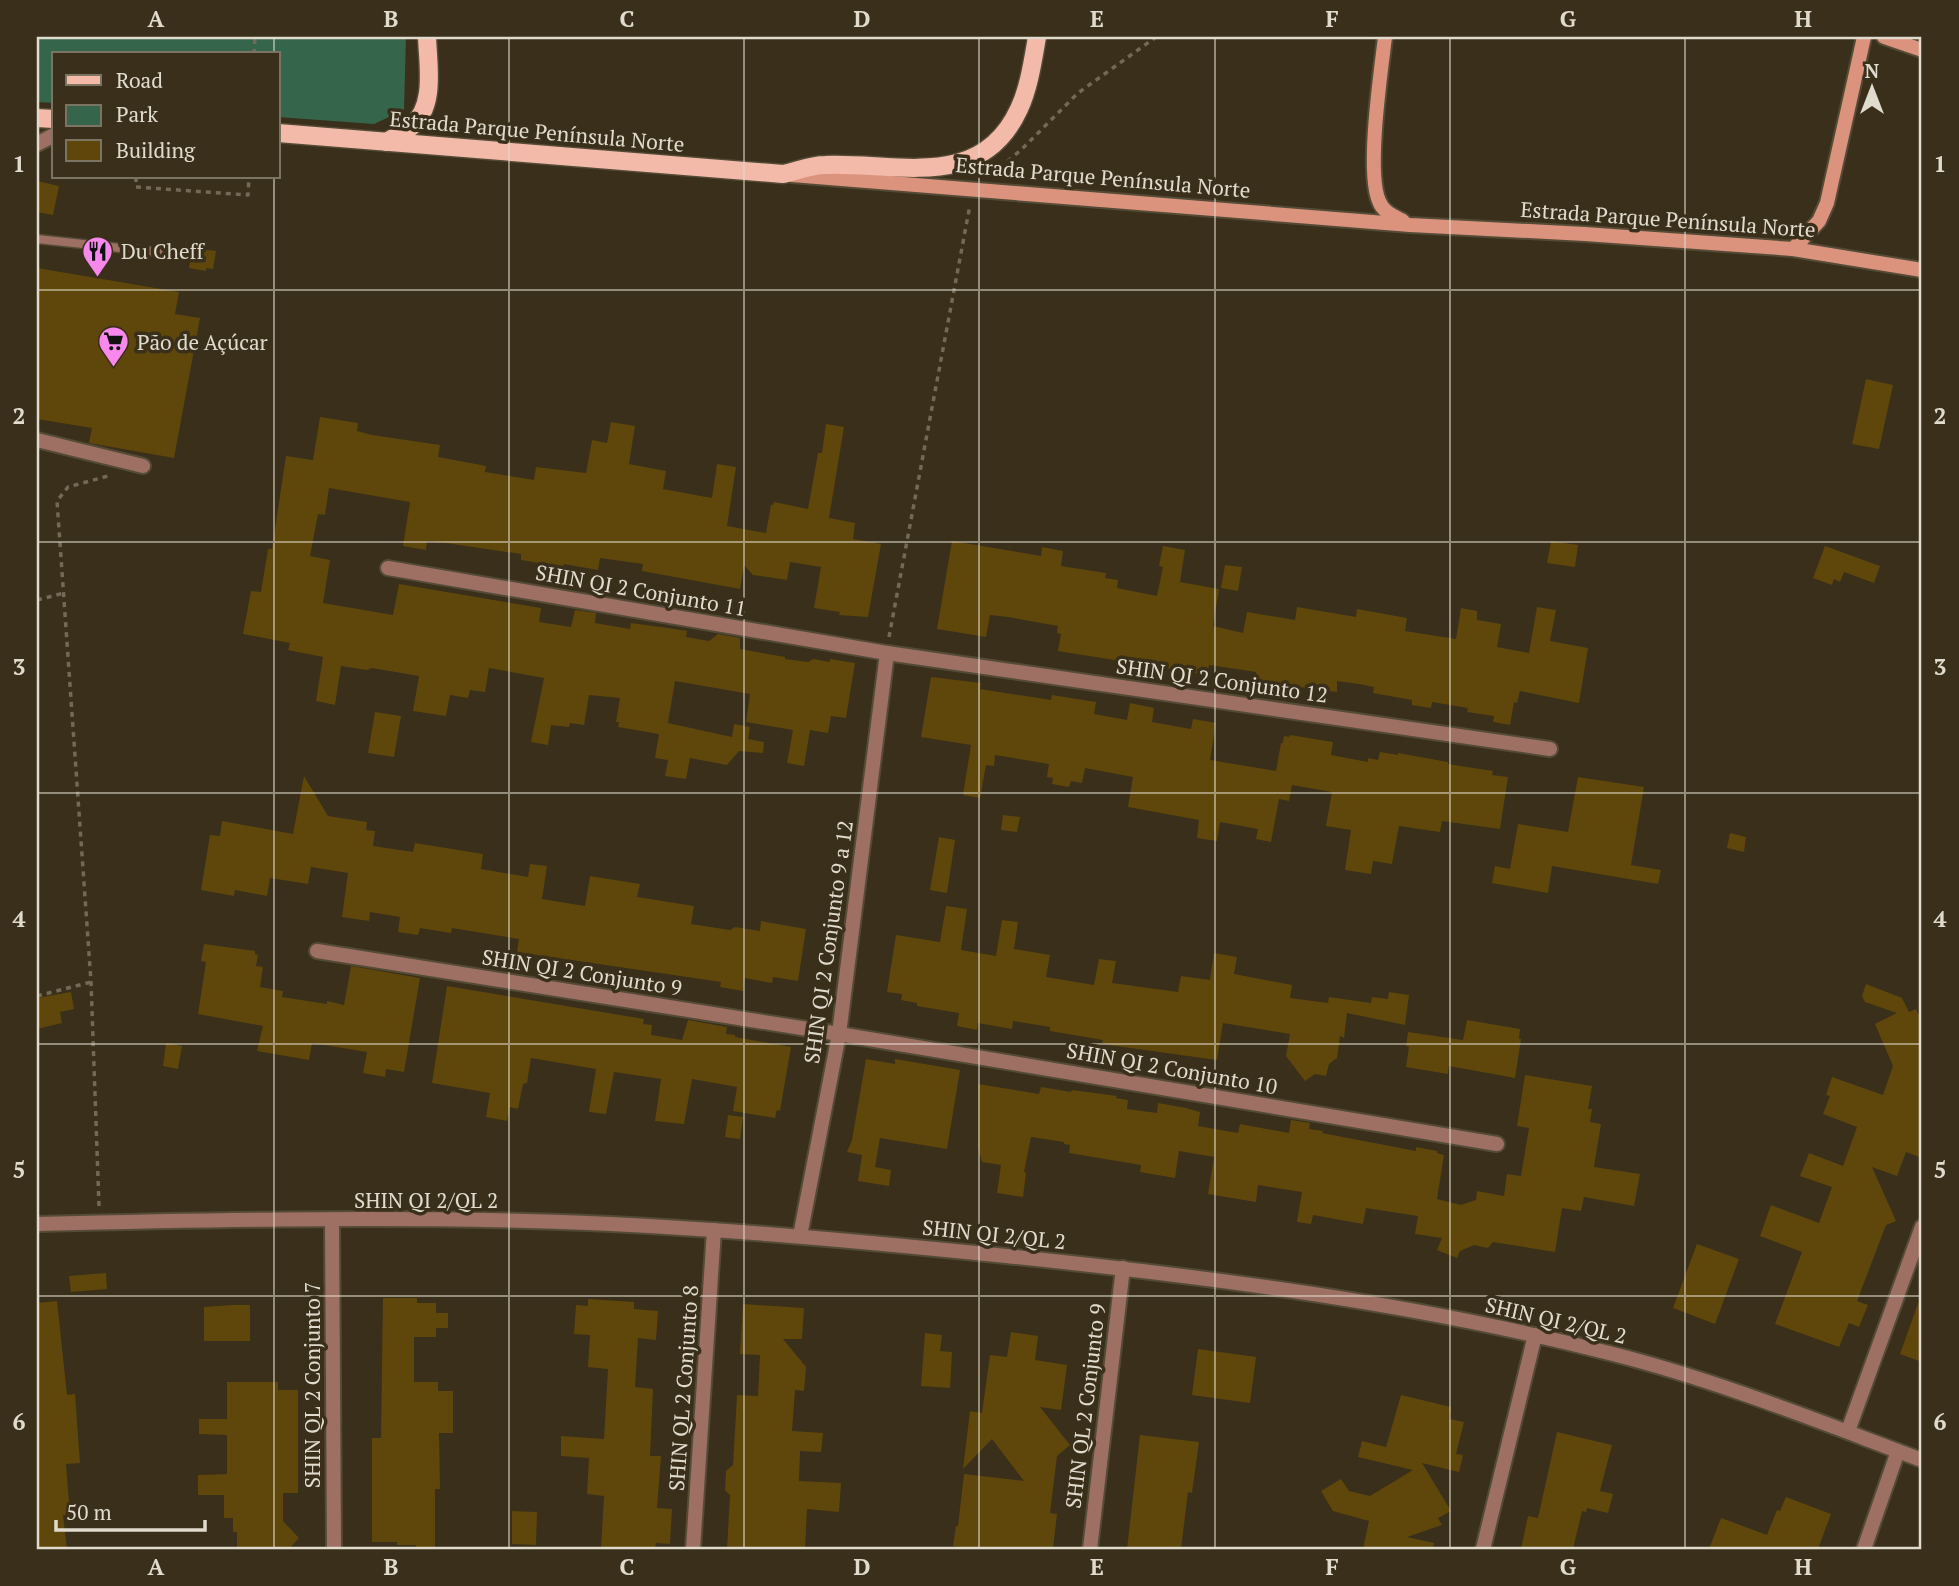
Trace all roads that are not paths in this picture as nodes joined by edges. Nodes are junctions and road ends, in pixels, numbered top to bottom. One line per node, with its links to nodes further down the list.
1 (427, 37): 9 (main road)
2 (1037, 37): 10 (main road)
3 (1385, 37): 11 (main road)
4 (1864, 37): 13 (main road)
5 (1884, 37): 7 (main road)
6 (1913, 37): 7 (main road)
7 (1922, 48)
8 (280, 133): 9 (main road, Estrada Parque Península Norte)
9 (387, 142): 10 (main road, Estrada Parque Península Norte)
10 (783, 174): 11 (main road, Estrada Parque Península Norte)
11 (1410, 225): 13 (main road, Estrada Parque Península Norte)
12 (37, 239): 14 (lane)
13 (1793, 249): 15 (main road, Estrada Parque Península Norte)
14 (175, 254)
15 (1922, 271)
16 (37, 440): 17 (street)
17 (144, 466)
18 (388, 568): 19 (street, SHIN QI 2 Conjunto 11)
19 (887, 653): 20 (street, SHIN QI 2 Conjunto 12); 22 (street, SHIN QI 2 Conjunto 9 a 12)
20 (1550, 750)
21 (317, 951): 22 (street, SHIN QI 2 Conjunto 9)
22 (839, 1034): 23 (street, SHIN QI 2 Conjunto 10); 28 (street, SHIN QI 2 Conjunto 9 a 12)
23 (1497, 1144)
24 (332, 1221): 25 (street, SHIN QI 2/QL 2); 27 (street, SHIN QI 2/QL 2); 34 (street, SHIN QL 2 Conjunto 7)
25 (37, 1224)
26 (1922, 1227): 31 (street)
27 (714, 1230): 28 (street, SHIN QI 2/QL 2); 35 (street, SHIN QL 2 Conjunto 8)
28 (800, 1236): 29 (street, SHIN QI 2/QL 2)
29 (1123, 1268): 30 (street, SHIN QI 2/QL 2); 36 (street, SHIN QL 2 Conjunto 9)
30 (1535, 1335): 31 (street, SHIN QI 2/QL 2); 37 (street)
31 (1848, 1431): 32 (street, SHIN QI 2/QL 2)
32 (1898, 1451): 33 (street, SHIN QI 2/QL 2); 38 (street)
33 (1922, 1460)
34 (334, 1549)
35 (693, 1549)
36 (1090, 1549)
37 (1483, 1549)
38 (1864, 1549)

